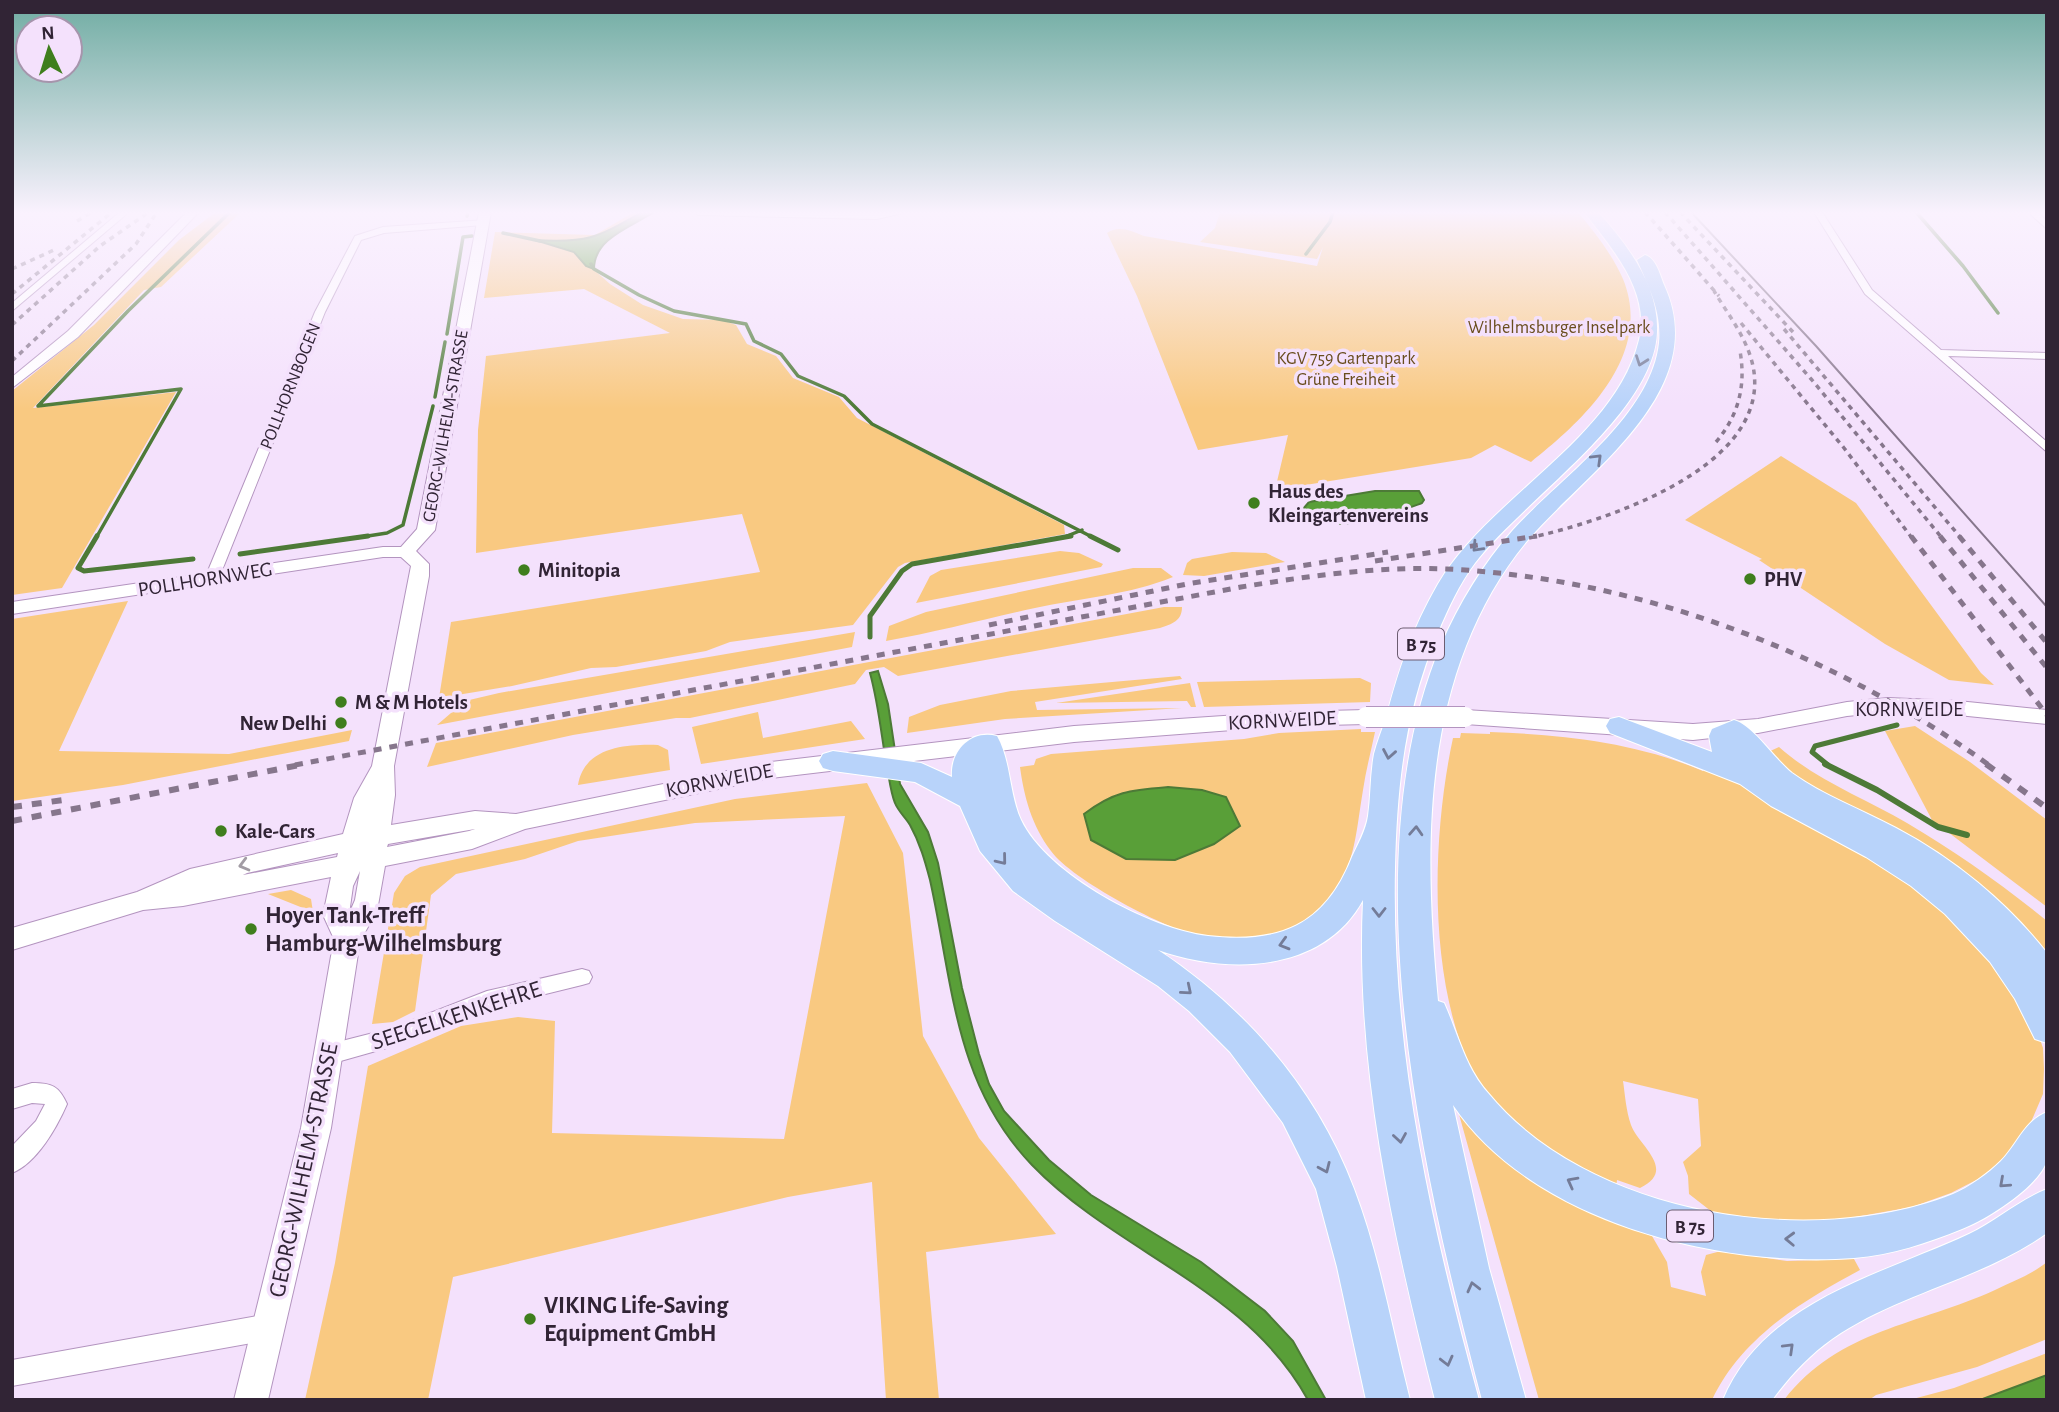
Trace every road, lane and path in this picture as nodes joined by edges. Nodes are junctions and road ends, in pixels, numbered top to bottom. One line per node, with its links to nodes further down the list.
1 (47, 278): 8 (street)
2 (128, 278): 11 (main road)
3 (338, 278): 14 (street, POLLHORNBOGEN)
4 (472, 278): 13 (main road, GEORG-WILHELM-STRASSE)
5 (1636, 278): 25 (highway, B 75, one-way to 25)
6 (1656, 278): 30 (highway, B 75, one-way to 6)
7 (1859, 278): 9 (street)
8 (12, 308)
9 (1938, 353): 10 (street); 12 (street)
10 (2047, 356)
11 (12, 384)
12 (2047, 448)
13 (402, 551): 14 (main road, POLLHORNWEG); 22 (main road, GEORG-WILHELM-STRASSE)
14 (212, 578): 15 (main road, POLLHORNWEG)
15 (12, 608)
16 (2047, 717): 18 (main road, KORNWEIDE)
17 (1619, 726): 18 (main road, KORNWEIDE); 19 (main road, KORNWEIDE, bridge); 23 (highway)
18 (1734, 729): 23 (highway); 32 (highway)
19 (988, 743): 21 (main road, KORNWEIDE); 24 (highway); 25 (highway, one-way to 19)
20 (833, 761): 21 (highway); 26 (main road, KORNWEIDE)
21 (902, 761): 24 (highway)
22 (383, 766): 26 (main road, GEORG-WILHELM-STRASSE); 27 (main road, GEORG-WILHELM-STRASSE)
23 (1752, 779): 33 (highway)
24 (972, 800): 42 (highway, one-way to 42)
25 (1382, 820): 43 (highway, B 75, one-way to 43)
26 (376, 847): 27 (main road, KORNWEIDE); 29 (main road, GEORG-WILHELM-STRASSE)
27 (349, 852): 28 (main road, KORNWEIDE); 29 (main road, GEORG-WILHELM-STRASSE)
28 (12, 939)
29 (347, 939): 34 (main road, GEORG-WILHELM-STRASSE)
30 (1417, 973): 36 (highway, B 75, one-way to 30); 44 (highway, B 75, one-way to 30)
31 (582, 977): 34 (street, SEEGELKENKEHRE)
32 (2047, 978)
33 (2047, 1028)
34 (330, 1054): 39 (main road, GEORG-WILHELM-STRASSE)
35 (12, 1099): 37 (street)
36 (2047, 1130)
37 (12, 1162)
38 (2047, 1208): 45 (highway, one-way to 38)
39 (269, 1327): 40 (street); 41 (main road, GEORG-WILHELM-STRASSE)
40 (12, 1373)
41 (251, 1400)
42 (1388, 1400)
43 (1457, 1400)
44 (1504, 1400)
45 (1745, 1400)

